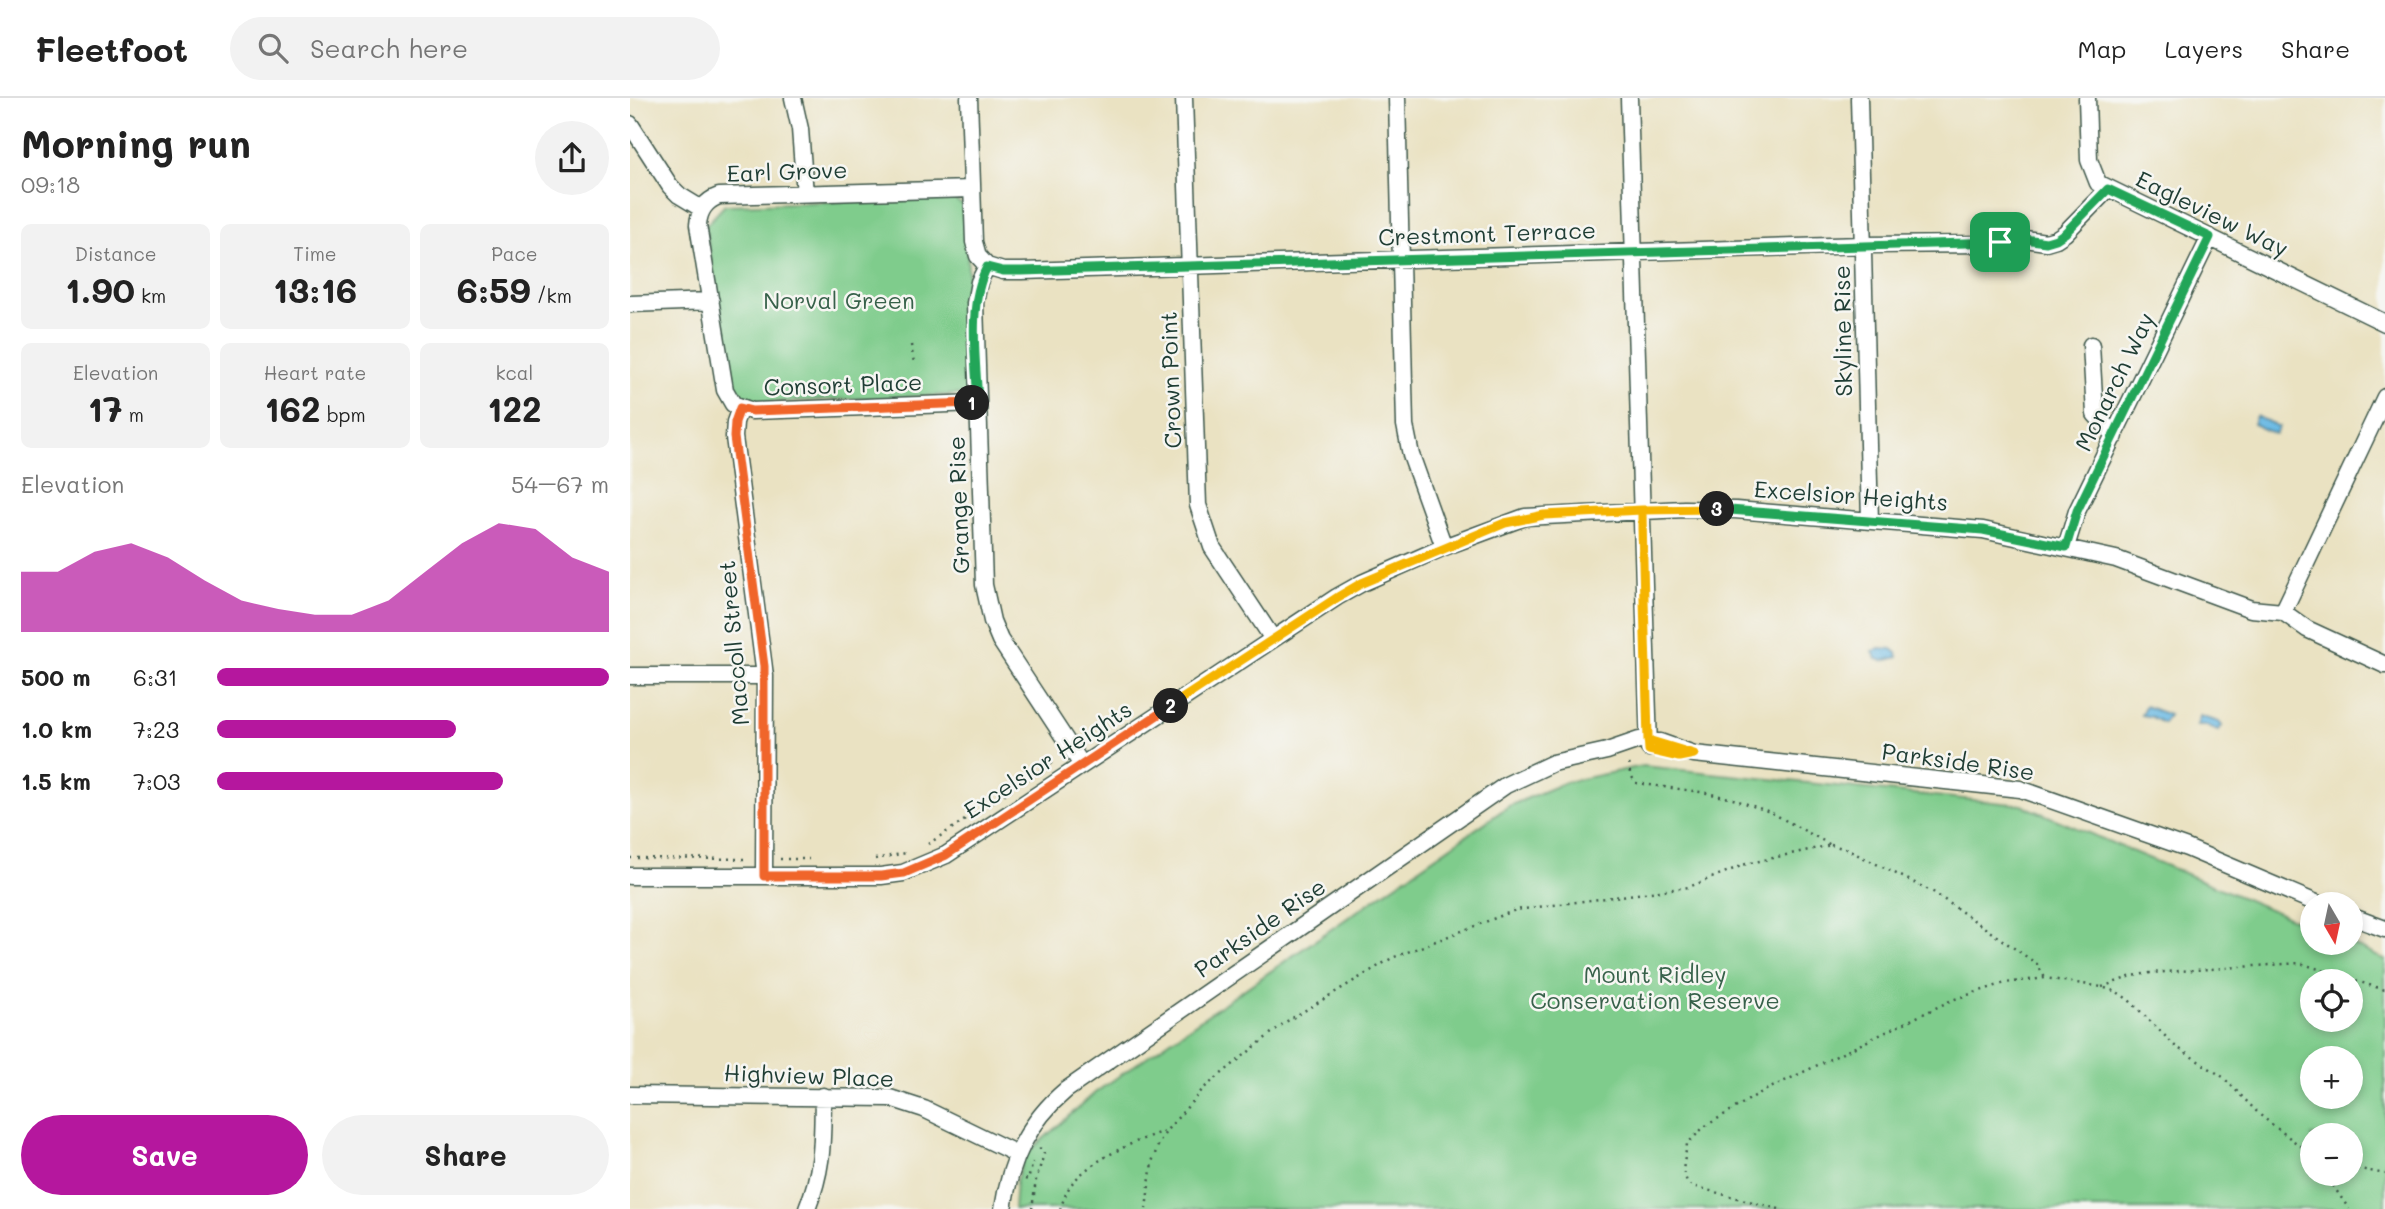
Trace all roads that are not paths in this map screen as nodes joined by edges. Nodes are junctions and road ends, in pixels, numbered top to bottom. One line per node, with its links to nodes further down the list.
1 (793, 98): 11 (street)
2 (969, 98): 9 (street)
3 (1184, 98): 17 (street, Crown Point)
4 (1397, 98): 16 (street)
5 (1629, 98): 15 (street)
6 (1858, 98): 14 (street, Skyline Rise)
7 (2087, 98): 10 (street, Eagleview Way)
8 (630, 124): 12 (street)
9 (972, 189): 11 (street, Earl Grove); 18 (street)
10 (2108, 189): 13 (street, Eagleview Way); 14 (street, Crestmont Terrace)
11 (805, 194): 12 (street, Earl Grove)
12 (702, 209): 19 (street, Earl Grove)
13 (2210, 237): 21 (street, Eagleview Way); 26 (street, Monarch Way)
14 (1863, 245): 15 (street, Crestmont Terrace); 28 (street, Skyline Rise)
15 (1634, 252): 16 (street, Crestmont Terrace); 27 (street)
16 (1402, 259): 17 (street, Crestmont Terrace); 29 (street)
17 (1189, 265): 18 (street, Crestmont Terrace); 32 (street, Crown Point)
18 (987, 267): 24 (street, Grange Rise)
19 (711, 301): 20 (street); 25 (street, Consort Place)
20 (630, 304)
21 (2385, 323)
22 (2091, 345): 26 (street)
23 (2385, 397): 31 (street)
24 (978, 403): 25 (street, Consort Place); 38 (street, Grange Rise)
25 (740, 408): 35 (street, Maccoll Street)
26 (2115, 436): 30 (street, Monarch Way)
27 (1642, 510): 28 (street, Excelsior Heights); 29 (street, Excelsior Heights); 36 (street)
28 (1870, 521): 30 (street, Excelsior Heights)
29 (1444, 547): 32 (street, Excelsior Heights)
30 (2066, 547): 31 (street, Excelsior Heights)
31 (2283, 612): 33 (street, Excelsior Heights)
32 (1273, 639): 38 (street, Excelsior Heights)
33 (2385, 665)
34 (630, 676): 35 (street)
35 (765, 676): 40 (street, Maccoll Street)
36 (1649, 745): 37 (street, Parkside Rise); 37 (street, Parkside Rise); 41 (street, Parkside Rise)
37 (1606, 751): 46 (street, Parkside Rise)
38 (1082, 765): 40 (street, Excelsior Heights)
39 (630, 876): 40 (street, Excelsior Heights)
40 (764, 876)
41 (2300, 896)
42 (2363, 919): 43 (street)
43 (2384, 924)
44 (630, 1095): 45 (street, Highview Place)
45 (822, 1096): 46 (street, Highview Place); 47 (street)
46 (1025, 1156): 48 (street, Parkside Rise)
47 (807, 1209)
48 (1003, 1209)

